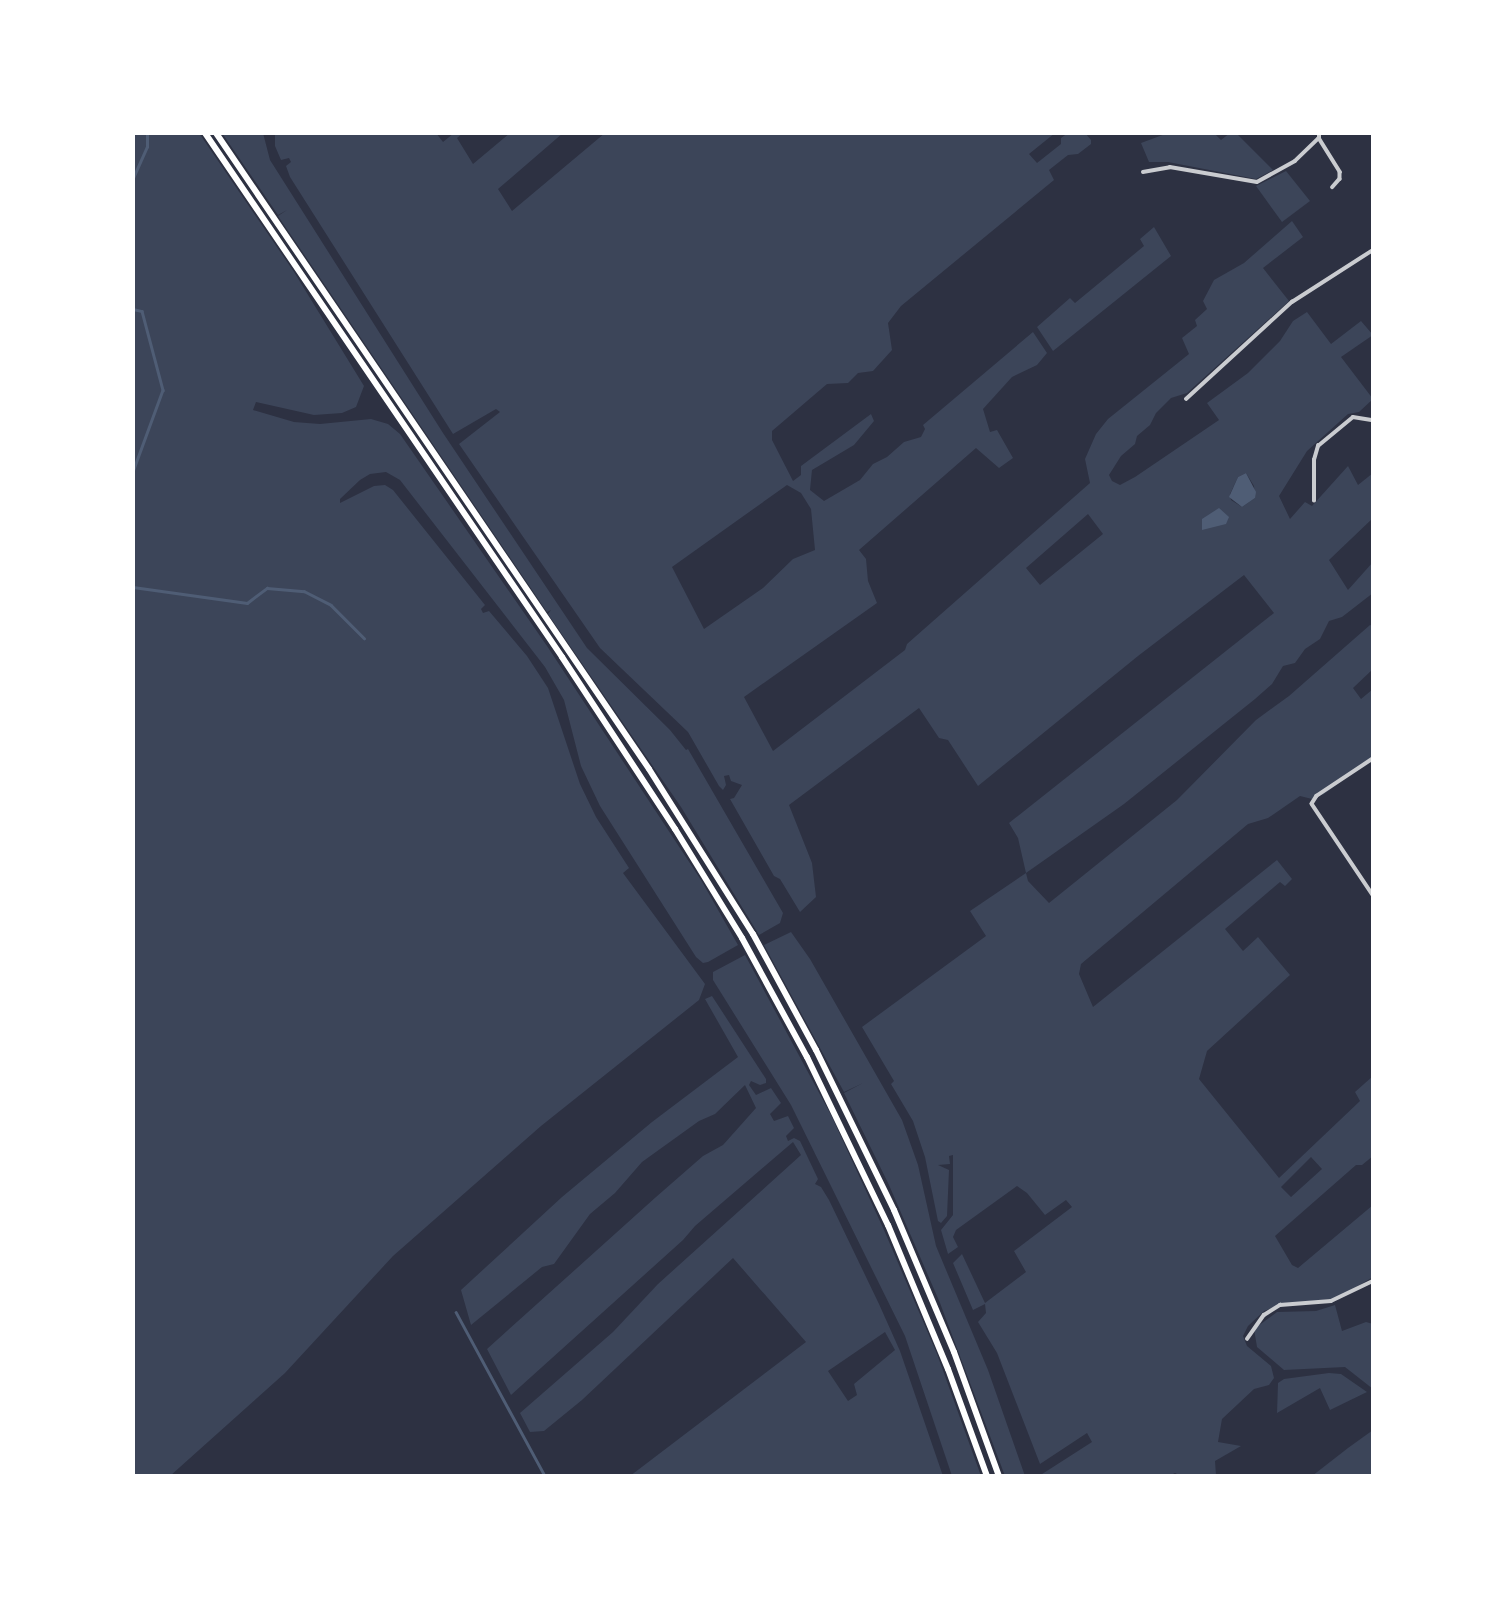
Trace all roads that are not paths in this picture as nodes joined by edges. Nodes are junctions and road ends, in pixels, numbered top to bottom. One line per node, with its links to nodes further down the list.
1 (205, 133): 14 (main road)
2 (216, 133): 15 (main road)
3 (1319, 135): 4 (street); 5 (street)
4 (1143, 172)
5 (1333, 187)
6 (1373, 250): 7 (street)
7 (1186, 399)
8 (1373, 420): 9 (street)
9 (1314, 500)
10 (1373, 759): 11 (street)
11 (1373, 895)
12 (1373, 1282): 13 (street)
13 (1247, 1339)
14 (987, 1476)
15 (999, 1476)

